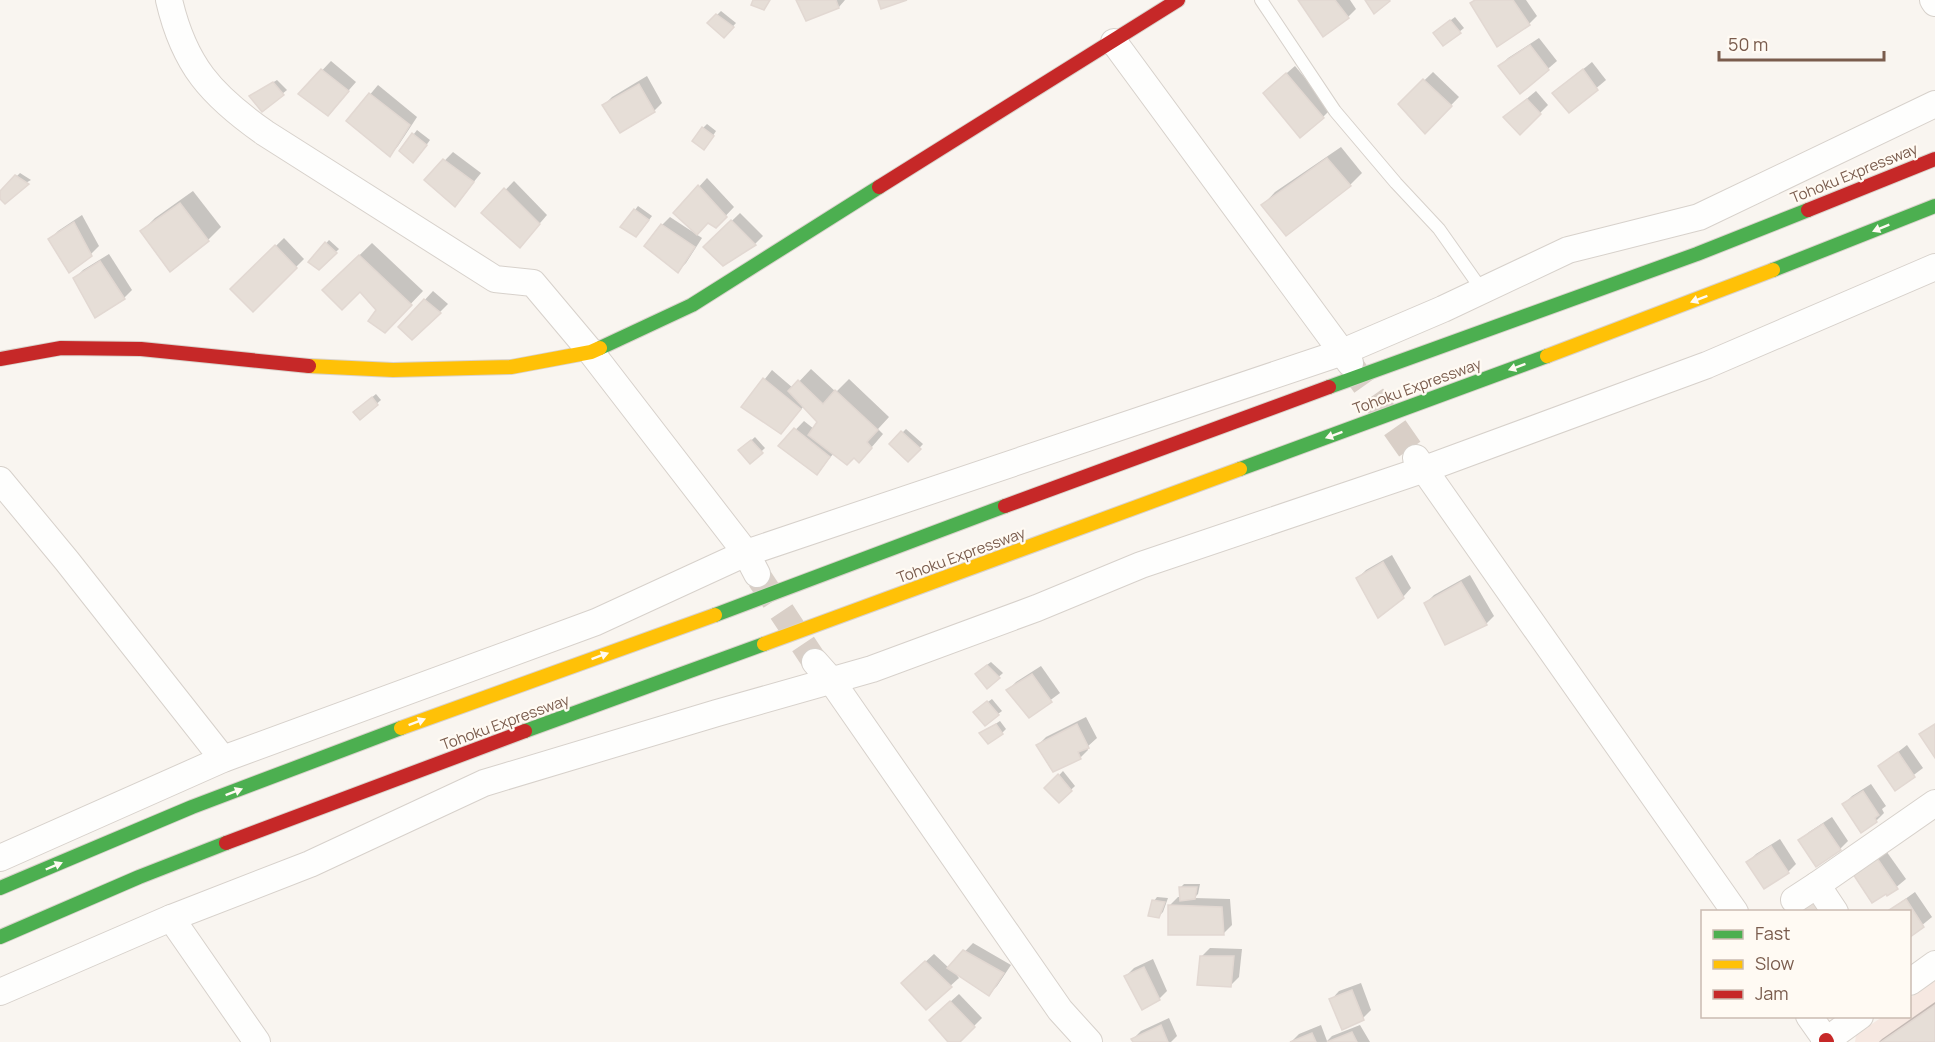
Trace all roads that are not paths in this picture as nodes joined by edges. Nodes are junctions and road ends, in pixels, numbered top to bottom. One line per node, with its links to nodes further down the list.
1 (169, 0): 10 (street)
2 (1178, 0): 4 (main road)
3 (1261, 0): 9 (lane)
4 (1114, 42): 10 (main road); 11 (street)
5 (1935, 104): 9 (street)
6 (1935, 159): 21 (main road, Tohoku Expressway, one-way to 6)
7 (1935, 206): 26 (main road, Tohoku Expressway, one-way to 26)
8 (1935, 267): 13 (street)
9 (1482, 290): 11 (street)
10 (591, 352): 12 (main road); 15 (street)
11 (1345, 358): 15 (street)
12 (0, 359)
13 (1421, 464): 16 (street); 23 (street)
14 (0, 480): 17 (street)
15 (751, 563): 17 (street)
16 (823, 671): 25 (street); 33 (street)
17 (223, 759): 19 (street)
18 (1935, 803): 20 (street)
19 (0, 858)
20 (1817, 885): 22 (street); 24 (street)
21 (0, 888)
22 (1794, 900)
23 (1734, 910)
24 (1834, 910)
25 (171, 918): 29 (street); 32 (street)
26 (0, 937)
27 (1935, 964): 28 (street)
28 (1911, 981)
29 (0, 992)
30 (1810, 1018): 34 (street)
31 (1859, 1018): 34 (street)
32 (257, 1042)
33 (1089, 1042)
34 (1825, 1042)

